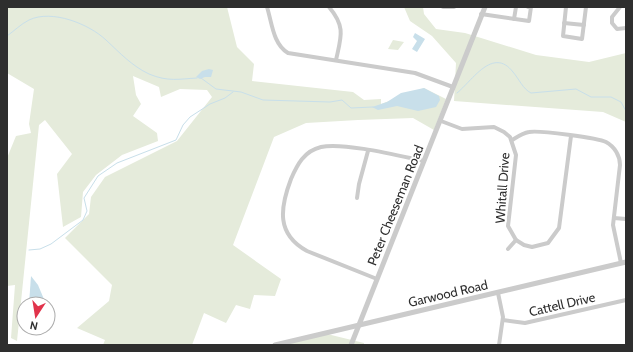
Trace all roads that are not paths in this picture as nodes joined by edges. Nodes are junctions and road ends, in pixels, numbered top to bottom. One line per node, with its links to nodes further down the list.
1 (267, 7): 16 (street)
2 (329, 7): 16 (street)
3 (443, 7): 4 (street)
4 (454, 7)
5 (485, 7): 11 (street, Peter Cheeseman Road)
6 (516, 7): 12 (street)
7 (528, 7): 12 (street)
8 (566, 7): 13 (street)
9 (586, 7): 14 (street)
10 (620, 7): 15 (street)
11 (481, 14): 12 (street); 17 (street, Peter Cheeseman Road)
12 (514, 19)
13 (564, 23): 14 (street); 14 (street)
14 (584, 25)
15 (626, 28)
16 (336, 60): 17 (street)
17 (454, 87): 18 (street, Peter Cheeseman Road)
18 (441, 121): 20 (street, Whitall Drive); 22 (street, Peter Cheeseman Road)
19 (571, 136): 20 (street); 23 (street); 28 (street, Whitall Drive)
20 (512, 140): 28 (street, Whitall Drive)
21 (368, 151): 22 (street); 25 (street); 31 (street)
22 (424, 161): 31 (street, Peter Cheeseman Road)
23 (620, 163): 24 (street); 26 (street)
24 (625, 163)
25 (357, 198)
26 (614, 218): 27 (street); 30 (street)
27 (626, 220)
28 (516, 240): 29 (street, Whitall Drive)
29 (508, 249)
30 (624, 263): 32 (street, Garwood Road)
31 (377, 278): 35 (street, Peter Cheeseman Road)
32 (498, 293): 34 (street); 35 (street, Garwood Road)
33 (626, 300): 34 (street, Cattell Drive)
34 (503, 320): 38 (street)
35 (358, 326): 36 (street, Garwood Road); 37 (street, Peter Cheeseman Road)
36 (275, 345)
37 (351, 345)
38 (499, 345)

